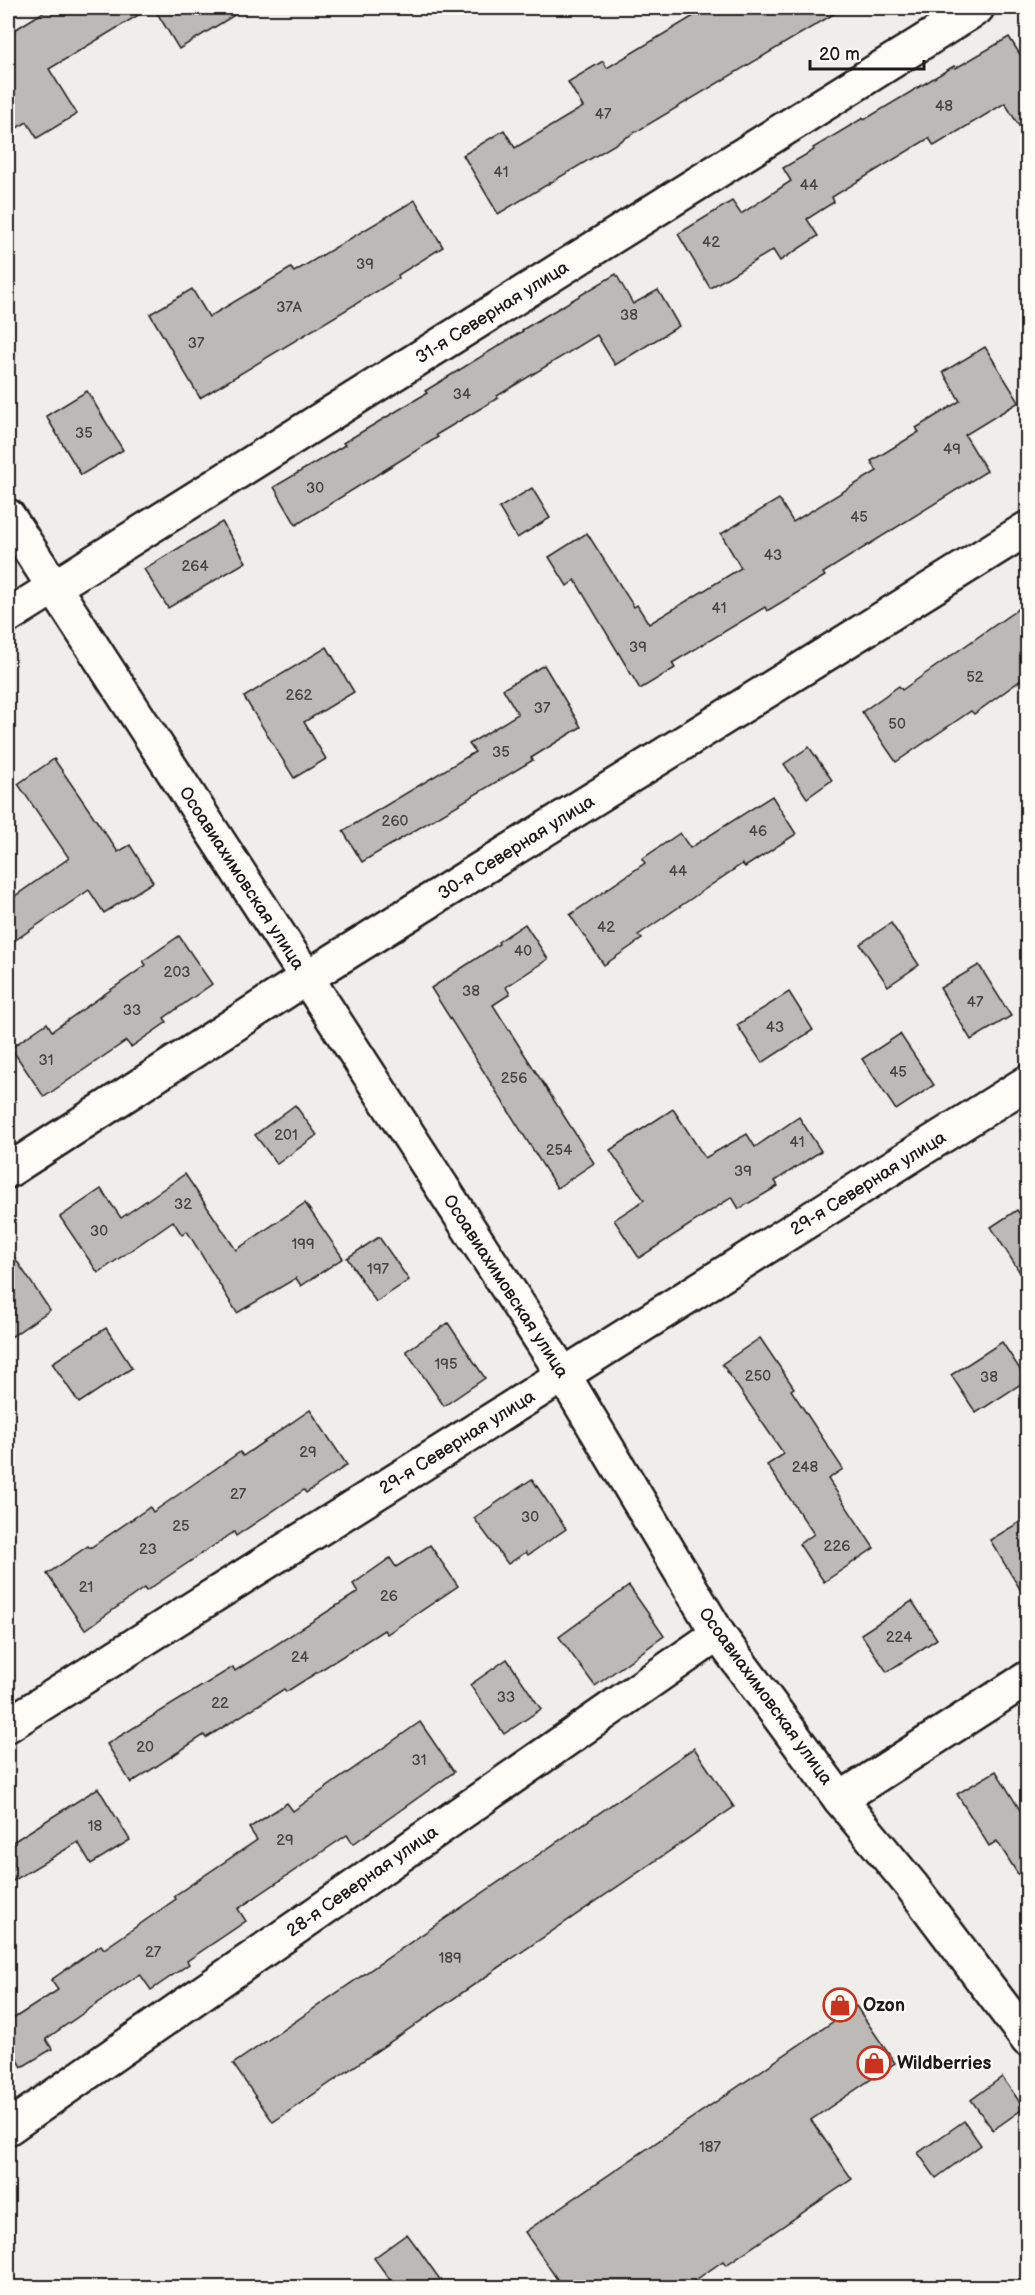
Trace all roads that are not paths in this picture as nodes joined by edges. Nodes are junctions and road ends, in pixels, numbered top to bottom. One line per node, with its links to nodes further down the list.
1 (977, 8): 4 (street, 31-я Северная улица)
2 (8, 516): 4 (street, Осоавиахимовская улица)
3 (1028, 528): 6 (street, 30-я Северная улица)
4 (54, 587): 5 (street, 31-я Северная улица); 6 (street, Осоавиахимовская улица)
5 (8, 616)
6 (306, 978): 8 (street, 30-я Северная улица); 9 (street, Осоавиахимовская улица)
7 (1028, 1082): 9 (street, 29-я Северная улица)
8 (8, 1171)
9 (563, 1374): 10 (street, Осоавиахимовская улица); 12 (street, 29-я Северная улица)
10 (718, 1634): 13 (street, Осоавиахимовская улица); 15 (street, 28-я Северная улица)
11 (1028, 1678): 13 (street)
12 (8, 1725)
13 (840, 1799): 14 (street, Осоавиахимовская улица)
14 (1028, 2040)
15 (8, 2128)

